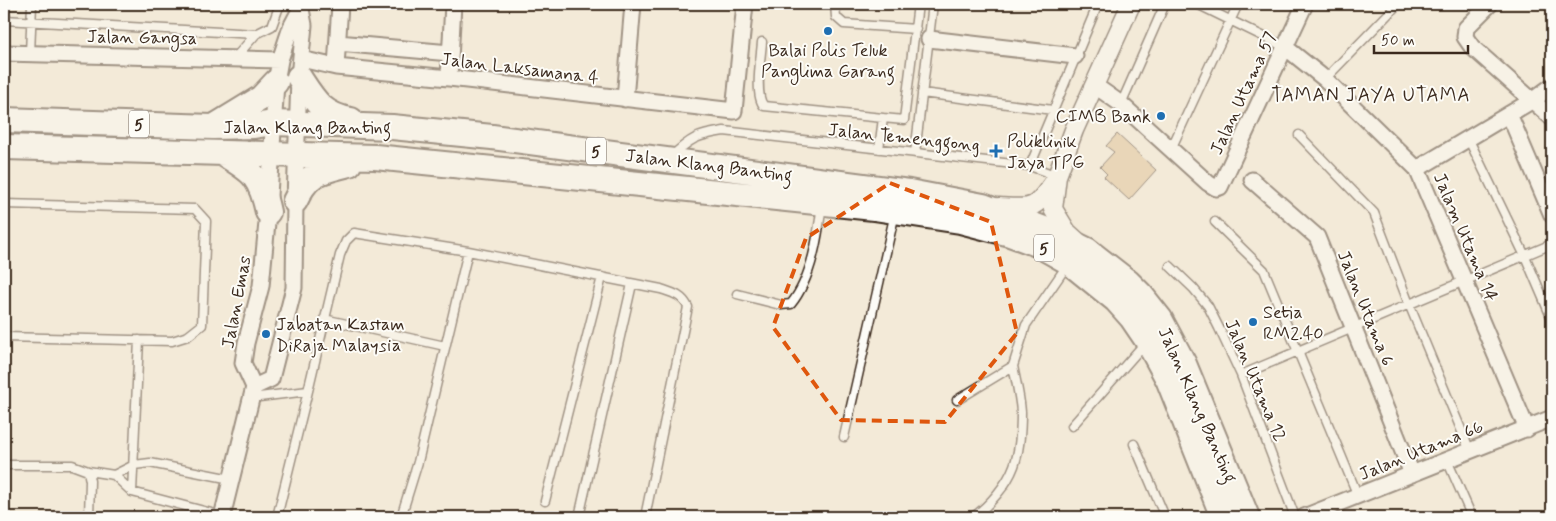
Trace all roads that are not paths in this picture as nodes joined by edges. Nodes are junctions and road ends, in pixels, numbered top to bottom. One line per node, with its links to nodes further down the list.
1 (32, 4): 21 (lane)
2 (280, 4): 23 (lane)
3 (340, 4): 26 (street)
4 (453, 4): 29 (street)
5 (633, 4): 41 (street)
6 (745, 4): 41 (street, Jalan Laksamana 4)
7 (835, 4): 22 (lane)
8 (918, 4): 22 (lane)
9 (933, 4): 24 (lane)
10 (1098, 4): 31 (lane)
11 (1131, 4): 38 (street)
12 (1165, 4): 43 (lane)
13 (1197, 4): 20 (lane)
14 (1238, 4): 20 (lane)
15 (1305, 4): 27 (street, Jalan Utama 57)
16 (1398, 4): 37 (lane)
17 (1490, 4): 42 (street)
18 (300, 7): 34 (street); 35 (street, Jalan Emas)
19 (4, 20): 21 (lane)
20 (1230, 20): 27 (lane); 57 (lane)
21 (31, 22): 23 (lane); 30 (lane)
22 (916, 29): 46 (lane)
23 (256, 34): 32 (lane)
24 (929, 39): 31 (street); 40 (lane)
25 (762, 42): 46 (lane)
26 (338, 43): 29 (street, Jalan Laksamana 4); 33 (street)
27 (1285, 47): 37 (street, Jalam Utama 14); 57 (street, Jalan Utama 57)
28 (4, 53): 30 (street, Jalan Gangsa)
29 (450, 53): 36 (street)
30 (30, 54): 32 (street, Jalan Gangsa)
31 (1075, 56): 44 (lane)
32 (235, 58): 35 (street, Jalan Gangsa)
33 (336, 67): 34 (street, Jalan Laksamana 4); 36 (street, Jalan Laksamana 4)
34 (300, 68): 50 (street); 52 (highway)
35 (278, 71): 49 (street, Jalan Emas); 51 (highway)
36 (449, 78): 41 (street, Jalan Laksamana 4)
37 (1325, 79): 65 (street, Jalam Utama 14)
38 (1094, 85): 43 (street); 66 (street)
39 (1552, 86): 42 (street)
40 (922, 93): 44 (lane); 59 (lane)
41 (625, 99)
42 (1533, 100): 45 (street); 47 (street)
43 (1121, 104): 57 (street)
44 (1053, 110): 64 (lane)
45 (1509, 114): 54 (street); 74 (street)
46 (883, 118): 56 (lane)
47 (1552, 118)
48 (4, 120): 51 (highway, Jalan Klang Banting / 5)
49 (273, 123): 50 (highway, Jalan Klang Banting / 5); 51 (highway, Jalan Klang Banting / 5); 60 (street, Jalan Emas)
50 (298, 124): 52 (highway, Jalan Klang Banting / 5); 61 (street)
51 (214, 127)
52 (392, 127): 63 (highway, Jalan Klang Banting / 5)
53 (1299, 135): 85 (lane)
54 (1468, 138): 65 (street); 79 (lane)
55 (4, 147): 58 (highway, Jalan Klang Banting / 5)
56 (879, 149): 59 (lane, Jalan Temenggong); 63 (lane, Jalan Temenggong)
57 (1172, 149)
58 (222, 153): 60 (highway, Jalan Klang Banting / 5); 73 (highway)
59 (915, 153): 64 (lane, Jalan Temenggong)
60 (272, 154): 61 (highway, Jalan Klang Banting / 5); 73 (street, Jalan Emas)
61 (297, 154): 62 (highway, Jalan Klang Banting / 5); 68 (street)
62 (375, 157): 68 (highway); 69 (highway, Jalan Klang Banting / 5)
63 (668, 159): 71 (highway, Jalan Klang Banting / 5)
64 (1030, 166): 66 (lane, Jalan Temenggong)
65 (1417, 169): 82 (street, Jalam Utama 14)
66 (1057, 176): 71 (street); 78 (street)
67 (1252, 180): 88 (street, Jalan Utama 6)
68 (295, 201): 97 (street)
69 (822, 202): 72 (highway, Jalan Klang Banting / 5); 84 (lane)
70 (4, 204): 90 (lane)
71 (983, 206): 78 (highway, Jalan Klang Banting / 5)
72 (895, 211): 78 (highway, Jalan Klang Banting / 5); 102 (lane)
73 (268, 212): 97 (street, Jalan Emas)
74 (1552, 215)
75 (1215, 222): 93 (lane)
76 (1552, 244): 79 (lane)
77 (468, 251): 81 (lane); 86 (lane); 92 (lane)
78 (1078, 256): 91 (highway, Jalan Klang Banting / 5); 94 (lane); 116 (highway, Jalan Klang Banting / 5)
79 (1525, 256): 82 (lane); 87 (lane)
80 (1170, 266): 95 (lane, Jalan Utama 12)
81 (602, 277): 83 (lane); 114 (lane)
82 (1464, 281): 85 (lane); 101 (street, Jalam Utama 14)
83 (632, 284): 120 (lane); 121 (lane)
84 (737, 294)
85 (1409, 304): 88 (lane); 104 (lane)
86 (324, 319): 92 (lane); 96 (lane)
87 (1552, 320)
88 (1354, 327): 93 (lane); 109 (street, Jalan Utama 6)
89 (4, 337): 90 (lane)
90 (139, 340): 107 (lane)
91 (1147, 340): 100 (lane); 116 (highway, Jalan Klang Banting / 5)
92 (445, 346): 119 (lane)
93 (1298, 351): 95 (lane); 113 (lane)
94 (1013, 366): 98 (lane); 122 (lane)
95 (1241, 375): 124 (lane, Jalan Utama 12)
96 (308, 391): 97 (lane); 118 (lane)
97 (252, 392): 111 (street)
98 (957, 400)
99 (1552, 418): 101 (street, Jalan Utama 66)
100 (1072, 426)
101 (1527, 429): 104 (street, Jalan Utama 66)
102 (844, 437)
103 (1134, 444): 123 (lane)
104 (1470, 451): 105 (street, Jalan Utama 66)
105 (1447, 460): 109 (street, Jalan Utama 66); 126 (lane)
106 (4, 464): 108 (lane)
107 (134, 465): 110 (lane); 111 (lane); 112 (lane)
108 (88, 471): 110 (lane); 117 (lane)
109 (1412, 474): 113 (street, Jalan Utama 66)
110 (114, 475): 112 (lane)
111 (231, 479): 115 (street)
112 (132, 492): 115 (lane)
113 (1358, 496): 125 (street, Jalan Utama 66)
114 (545, 500)
115 (223, 516)
116 (1242, 516)
117 (89, 517)
118 (277, 517)
119 (401, 517)
120 (579, 517)
121 (645, 517)
122 (973, 517)
123 (1165, 517)
124 (1295, 517)
125 (1304, 517)
126 (1472, 517)

